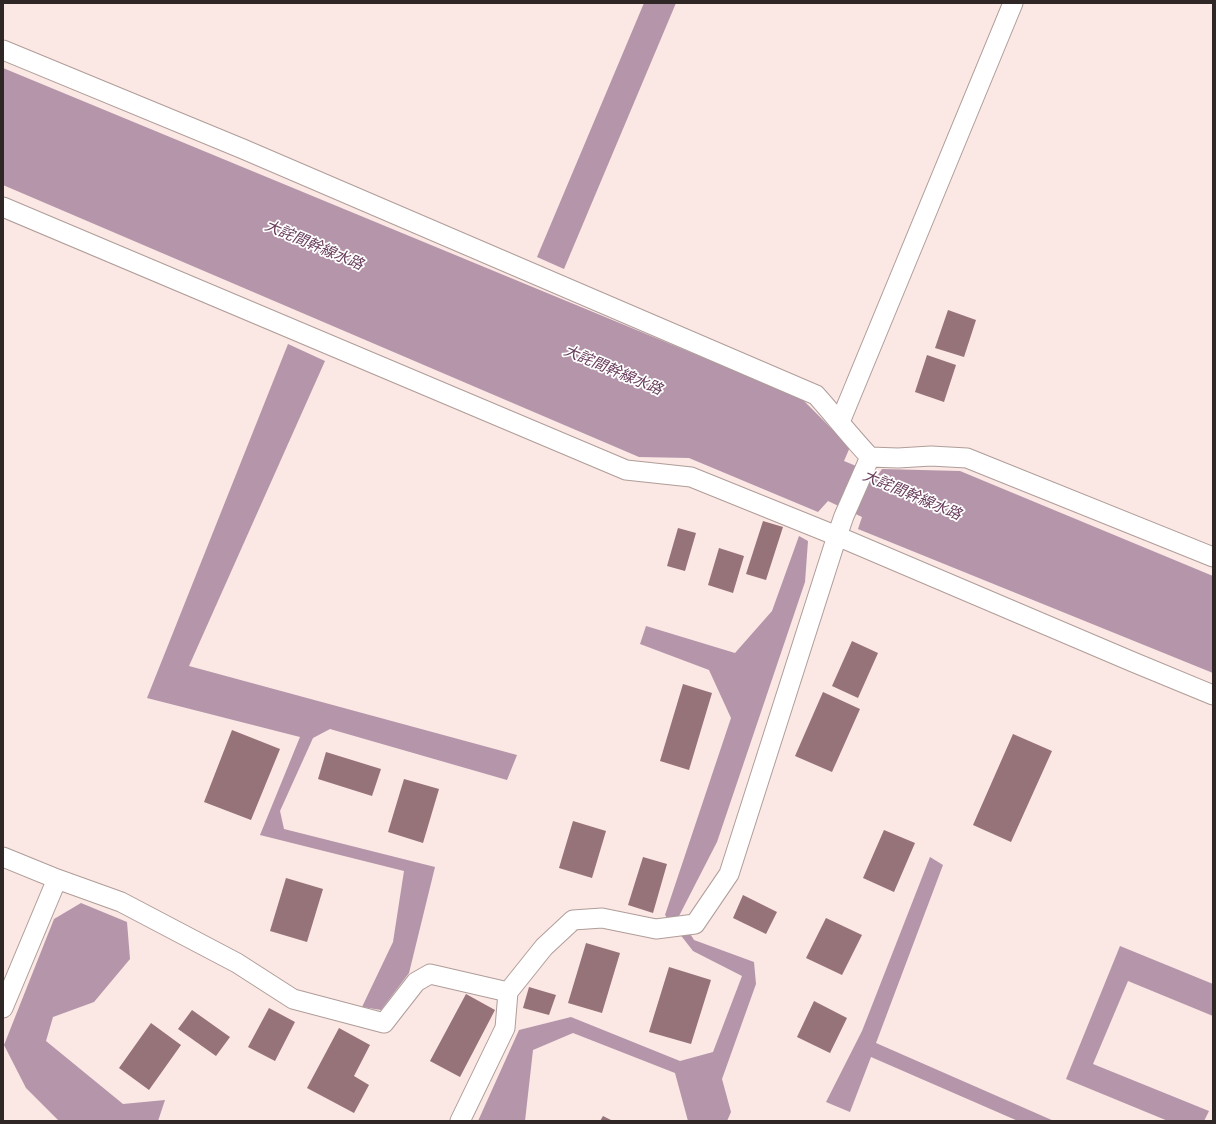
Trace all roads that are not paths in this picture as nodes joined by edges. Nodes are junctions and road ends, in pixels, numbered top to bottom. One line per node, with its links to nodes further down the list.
1 (1013, 3): 4 (street)
2 (3, 50): 4 (street)
3 (3, 207): 6 (street)
4 (840, 422): 5 (street)
5 (870, 457): 6 (street); 7 (street)
6 (837, 536): 8 (street); 11 (street)
7 (1213, 557)
8 (1213, 695)
9 (3, 857): 10 (street)
10 (56, 879): 11 (street); 12 (street)
11 (508, 992): 13 (street)
12 (3, 1008)
13 (460, 1121)

